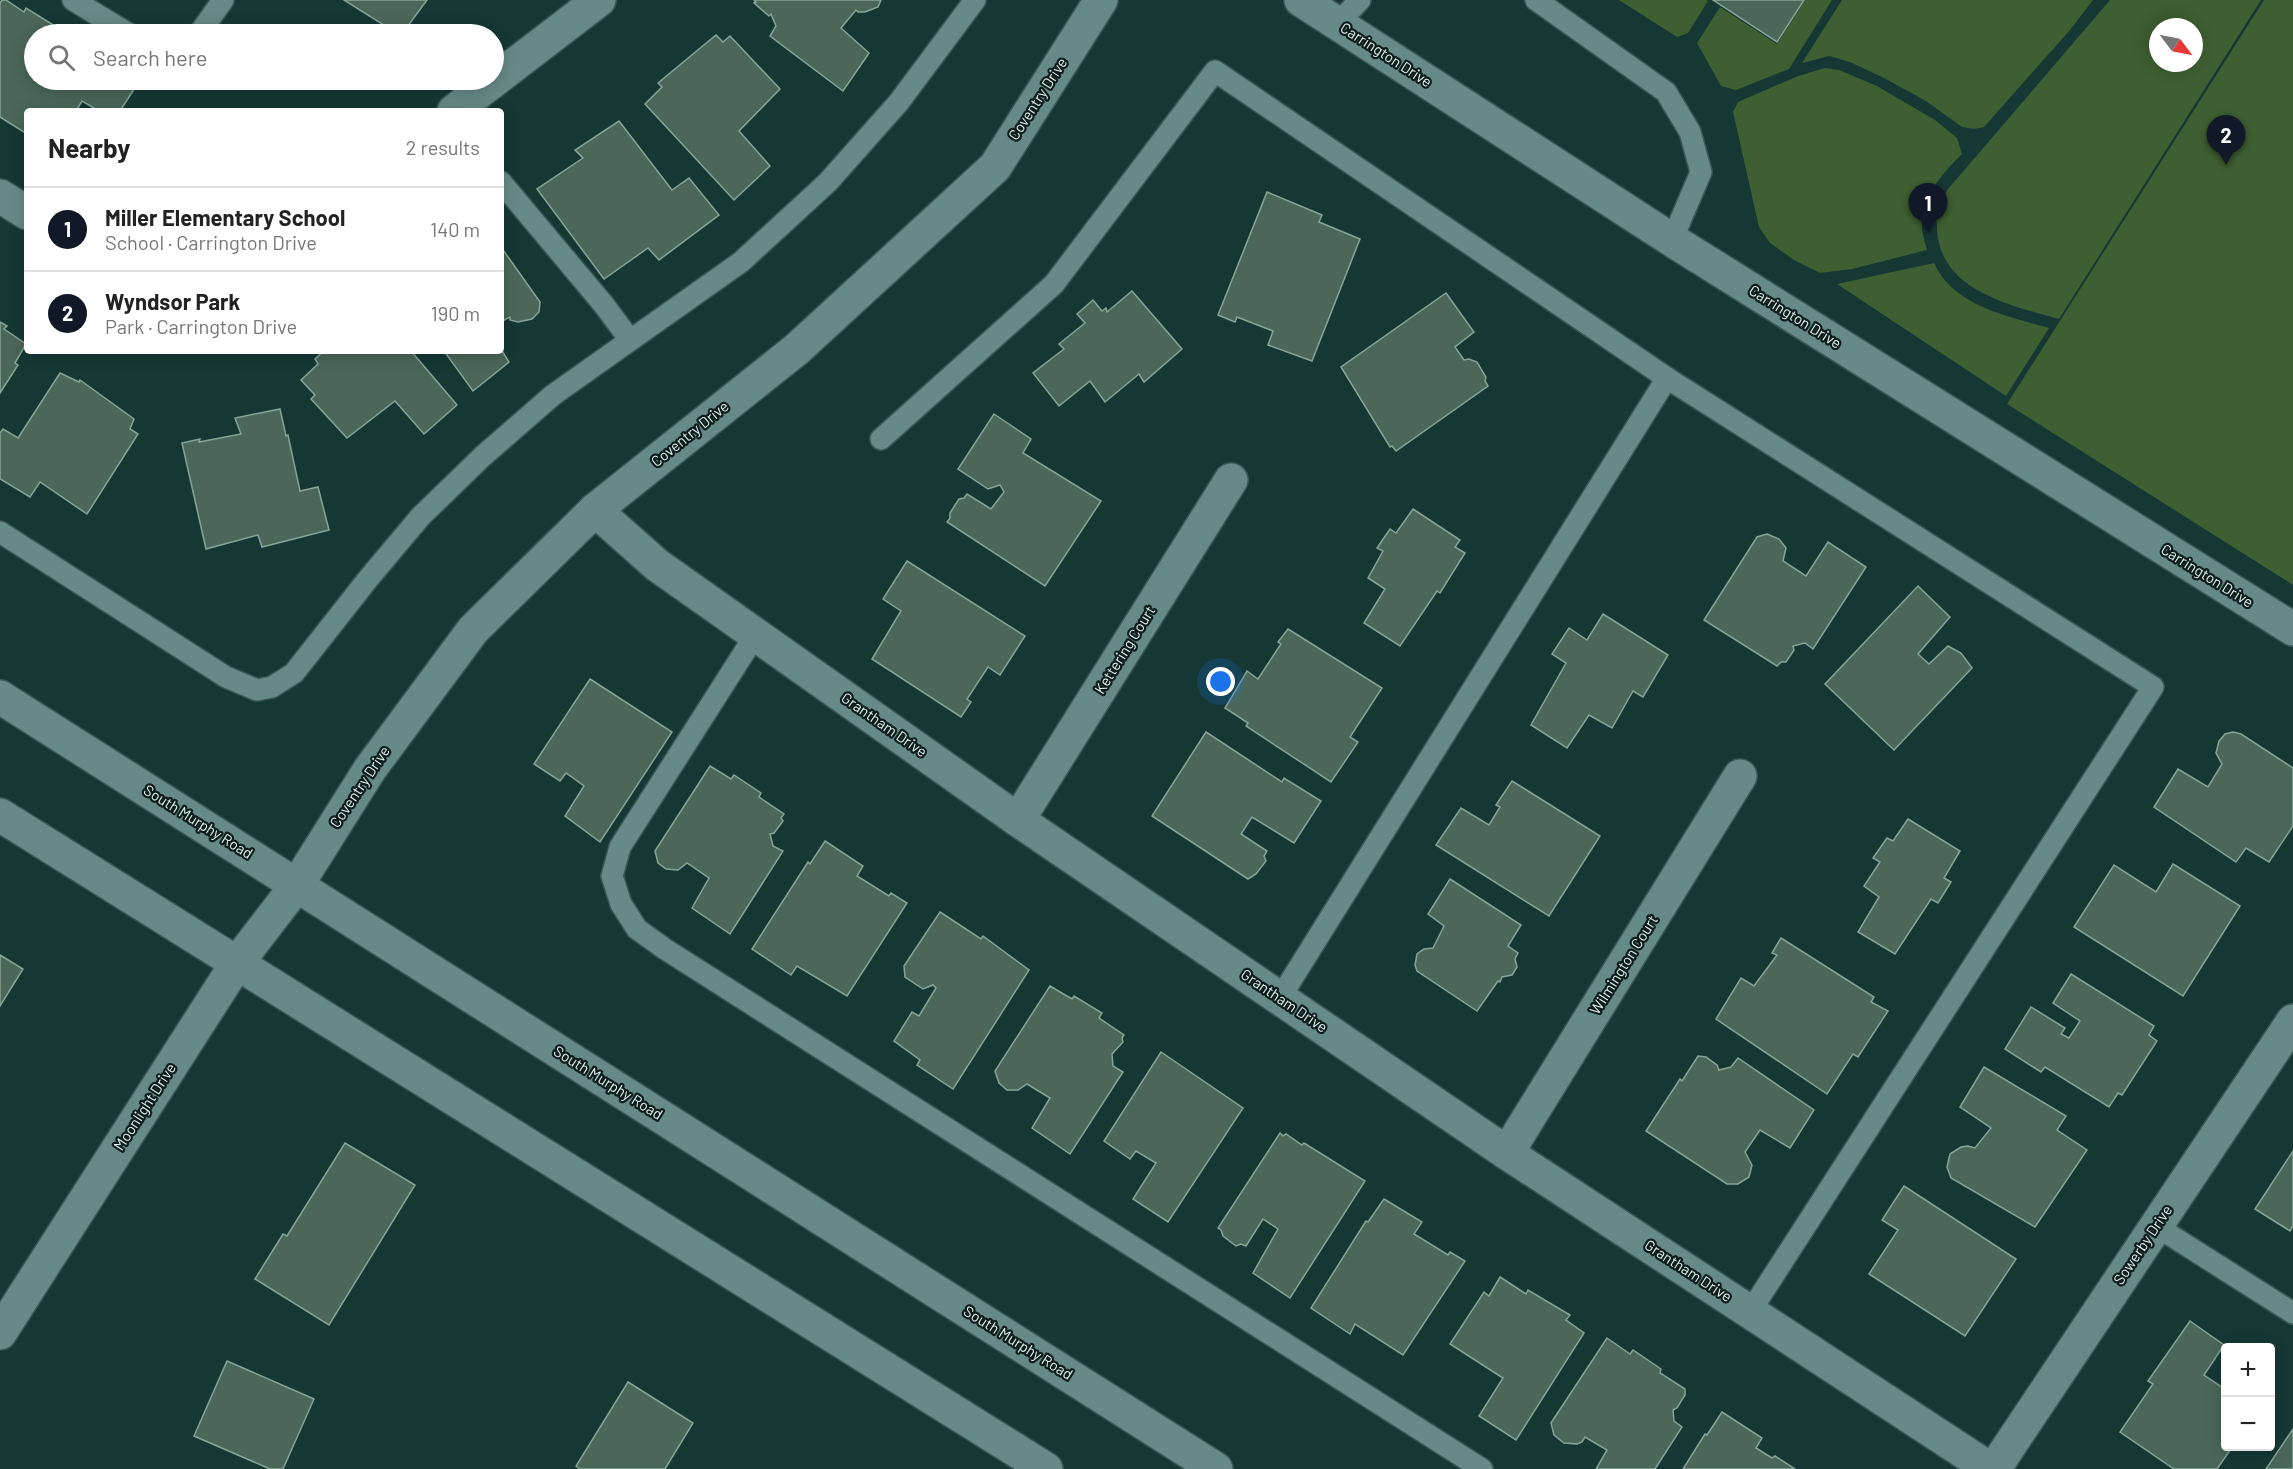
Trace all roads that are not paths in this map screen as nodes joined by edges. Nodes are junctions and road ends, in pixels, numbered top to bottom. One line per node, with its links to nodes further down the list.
1 (73, 0): 9 (lane)
2 (223, 0): 10 (lane)
3 (599, 0): 12 (street)
4 (975, 0): 19 (lane)
5 (1101, 0): 23 (street, Coventry Drive)
6 (1301, 0): 11 (street, Carrington Drive)
7 (1360, 0): 11 (lane)
8 (1536, 0): 18 (lane)
9 (113, 24)
10 (206, 24)
11 (1337, 24): 18 (street, Carrington Drive)
12 (504, 73)
13 (482, 90): 14 (street)
14 (459, 108)
15 (504, 186): 19 (lane)
16 (0, 196): 17 (street)
17 (24, 211)
18 (1672, 240): 25 (street, Carrington Drive)
19 (630, 340): 24 (lane)
20 (1667, 378): 21 (lane); 33 (lane); 37 (lane)
21 (881, 439)
22 (1231, 480): 30 (street, Kettering Court)
23 (595, 510): 26 (street, Grantham Drive); 31 (street, Coventry Drive)
24 (0, 532)
25 (2293, 629)
26 (756, 634): 30 (street, Grantham Drive); 42 (lane)
27 (0, 696): 31 (street, South Murphy Road)
28 (1740, 776): 35 (street, Wilmington Court)
29 (0, 815): 32 (street)
30 (1018, 820): 33 (street, Grantham Drive)
31 (297, 885): 32 (street, Moonlight Drive); 41 (street, South Murphy Road)
32 (237, 963): 39 (street, Moonlight Drive); 40 (street)
33 (1280, 998): 35 (street, Grantham Drive)
34 (2293, 1021): 36 (street, Sowerby Drive)
35 (1507, 1153): 37 (street, Grantham Drive)
36 (2156, 1226): 38 (lane); 43 (street, Sowerby Drive)
37 (1750, 1312): 43 (street, Grantham Drive)
38 (2293, 1314)
39 (0, 1333)
40 (1046, 1469)
41 (1216, 1469)
42 (1482, 1469)
43 (1992, 1469)

